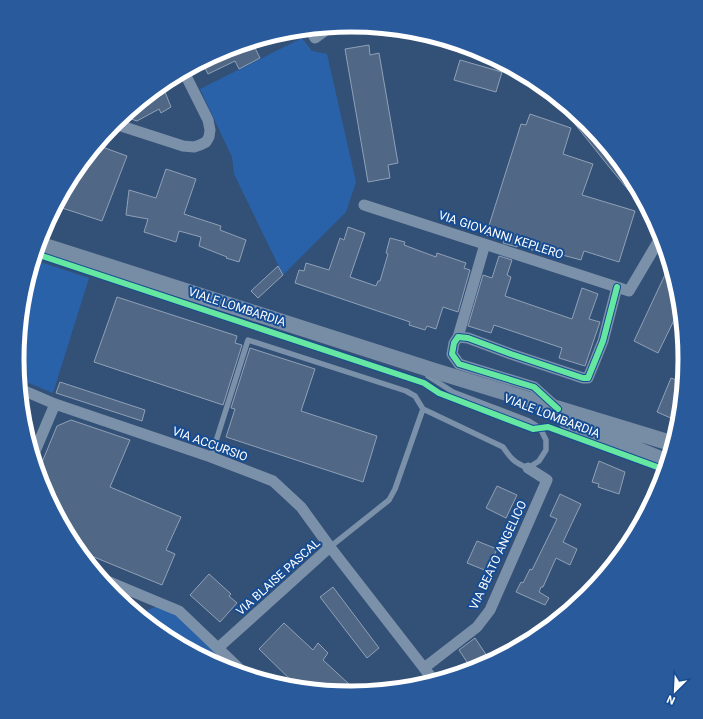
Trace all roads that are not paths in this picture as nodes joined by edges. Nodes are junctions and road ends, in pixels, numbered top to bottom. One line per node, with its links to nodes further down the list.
1 (186, 77): 2 (street)
2 (122, 126)
3 (364, 205): 5 (street, VIA GIOVANNI KEPLERO)
4 (657, 243): 7 (street, VIA GIOVANNI KEPLERO)
5 (485, 244): 7 (street, VIA GIOVANNI KEPLERO); 8 (street)
6 (44, 246): 9 (main road, VIALE LOMBARDIA)
7 (617, 287): 8 (street)
8 (458, 337): 14 (street)
9 (406, 361): 10 (main road, VIALE LOMBARDIA); 19 (lane)
10 (436, 371): 14 (main road, VIALE LOMBARDIA); 18 (main road, VIALE LOMBARDIA)
11 (26, 392): 12 (street, VIA ACCURSIO)
12 (55, 404): 16 (street); 17 (street, VIA ACCURSIO)
13 (423, 409): 17 (lane); 19 (lane); 20 (lane)
14 (558, 409): 15 (main road, VIALE LOMBARDIA)
15 (668, 442)
16 (36, 448)
17 (210, 457): 20 (street, VIA ACCURSIO)
18 (663, 460)
19 (528, 468): 24 (street, VIA BEATO ANGELICO)
20 (330, 547): 22 (street, VIA BLAISE PASCAL); 24 (street, VIA BLAISE PASCAL)
21 (113, 583): 22 (street)
22 (218, 648): 23 (street)
23 (237, 666)
24 (424, 668): 25 (street)
25 (431, 677)

